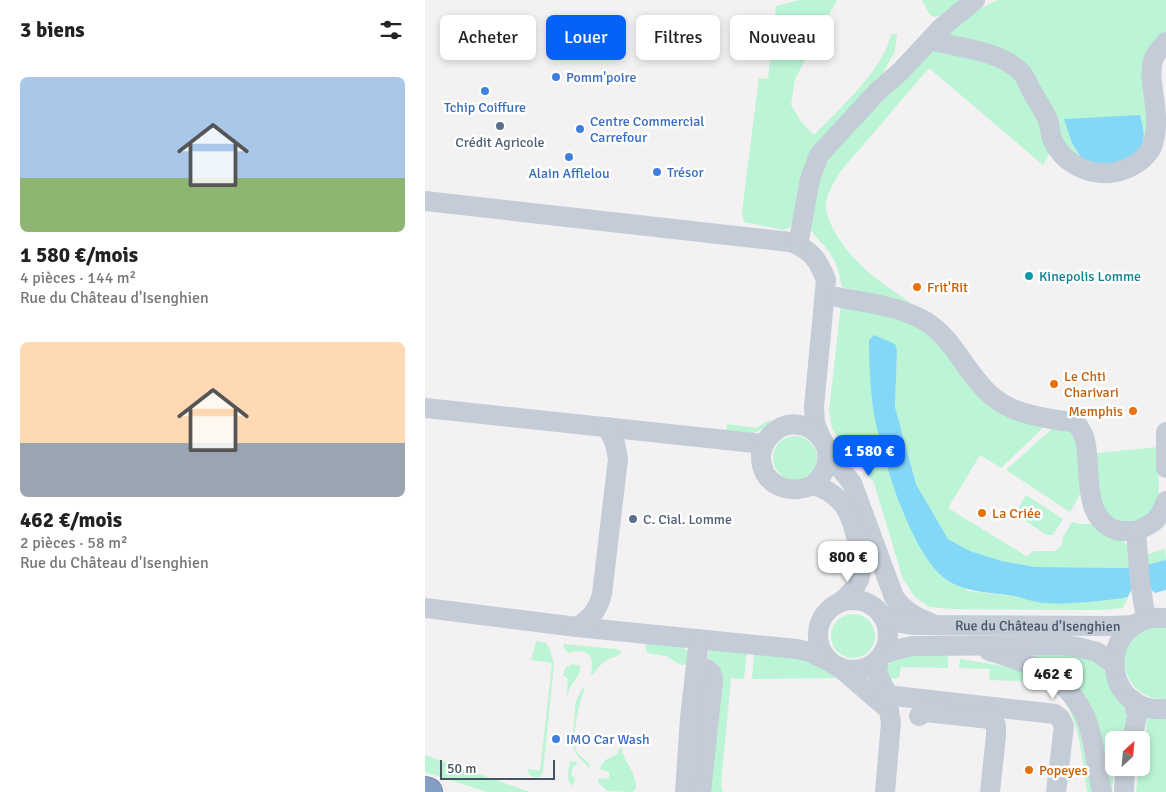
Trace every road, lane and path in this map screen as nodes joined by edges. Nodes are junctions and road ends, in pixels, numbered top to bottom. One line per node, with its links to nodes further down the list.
1 (975, 0): 2 (street)
2 (931, 40): 3 (street); 7 (street)
3 (1166, 42)
4 (425, 201): 7 (street)
5 (576, 227): 6 (street)
6 (629, 233)
7 (798, 244): 9 (street)
8 (837, 297): 20 (street)
9 (815, 386): 11 (street); 15 (street)
10 (425, 408): 12 (street)
11 (795, 424): 14 (street); 15 (street)
12 (607, 427): 14 (street); 26 (street)
13 (1166, 432): 16 (street)
14 (764, 444): 17 (street)
15 (824, 445): 17 (street); 19 (street, Rue du Château d'Isenghien)
16 (1166, 468)
17 (813, 485): 21 (street)
18 (1166, 501): 20 (street)
19 (868, 525): 23 (street); 25 (street, Rue du Château d'Isenghien)
20 (1136, 531): 24 (street)
21 (839, 603): 23 (street); 30 (street)
22 (425, 608): 26 (street)
23 (878, 610): 25 (street, Rue du Château d'Isenghien); 29 (street)
24 (1149, 621): 25 (street, Rue du Château d'Isenghien); 31 (street, Rue du Château d'Isenghien)
25 (941, 624)
26 (577, 627): 27 (street)
27 (699, 639): 30 (street); 32 (street)
28 (963, 645): 29 (street, Rue du Château d'Isenghien); 31 (street, Rue du Château d'Isenghien); 48 (street)
29 (880, 657): 30 (street); 34 (street)
30 (835, 664): 34 (street)
31 (1114, 664): 33 (street)
32 (696, 666): 42 (street); 43 (street)
33 (1133, 700): 35 (street); 37 (street)
34 (888, 703): 44 (street); 47 (street)
35 (1166, 709)
36 (919, 716): 38 (street)
37 (1134, 731)
38 (994, 756): 45 (street); 46 (street)
39 (1125, 776): 49 (street)
40 (425, 787): 41 (street)
41 (436, 792)
42 (685, 792)
43 (701, 792)
44 (885, 792)
45 (990, 792)
46 (999, 792)
47 (1056, 792)
48 (1101, 792)
49 (1124, 792)

